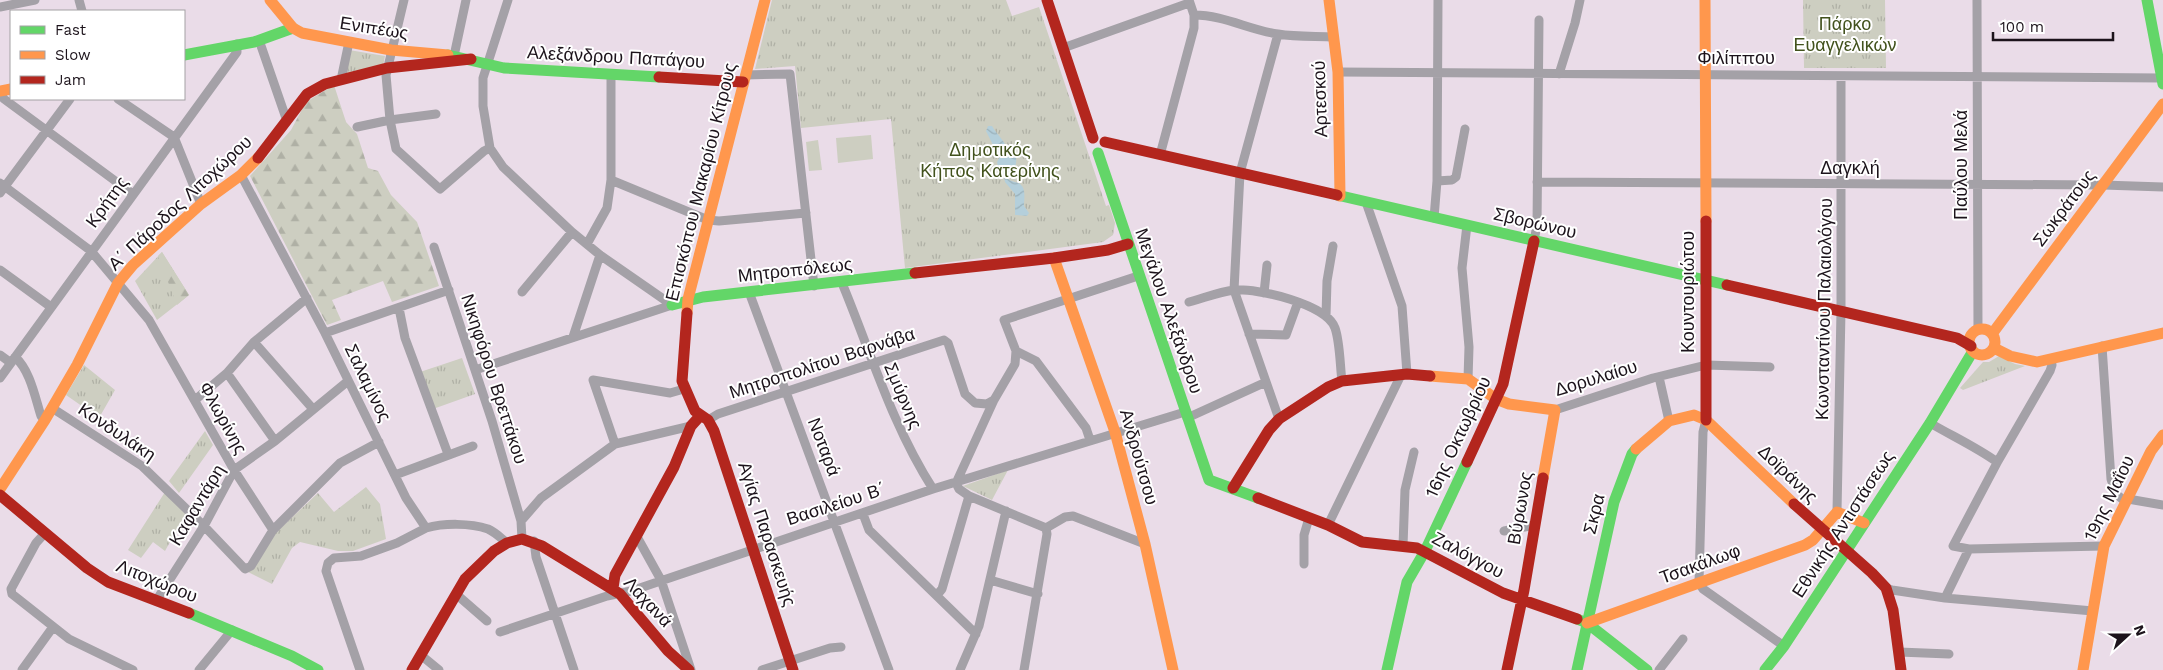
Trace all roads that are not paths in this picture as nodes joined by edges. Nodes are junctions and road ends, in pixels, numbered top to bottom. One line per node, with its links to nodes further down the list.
1 (35, 0): 15 (street)
2 (270, 0): 18 (street)
3 (404, 0): 25 (street)
4 (466, 0): 27 (street)
5 (508, 0): 29 (street)
6 (765, 0): 39 (street, Επισκόπου Μακαρίου Κίτρους)
7 (1047, 0): 24 (street)
8 (1328, 0): 20 (street, Αρτεσκού)
9 (1438, 0): 32 (street)
10 (1580, 0): 34 (street)
11 (1705, 0): 36 (street, Κουντουριώτου)
12 (1977, 0): 38 (street, Παύλου Μελά)
13 (2147, 0): 40 (street)
14 (1189, 1): 16 (street); 24 (street)
15 (0, 7)
16 (1194, 15): 19 (street); 57 (street)
17 (1539, 20): 33 (street)
18 (293, 28): 21 (street); 22 (street, Ενιπέως)
19 (1278, 34): 20 (street); 58 (street)
20 (1334, 38): 31 (street, Αρτεσκού)
21 (259, 40): 23 (street); 48 (street)
22 (349, 42): 25 (street, Ενιπέως); 41 (street)
23 (237, 44): 26 (street); 52 (street, Κρήτης)
24 (1063, 48): 53 (street)
25 (391, 50): 27 (street, Ενιπέως); 30 (street)
26 (185, 55)
27 (454, 56): 28 (street, Ενιπέως)
28 (471, 59): 29 (street, Ενιπέως); 30 (street, Α΄ Πάροδος Λιτοχώρου)
29 (488, 64): 35 (street, Αλεξάνδρου Παπάγου); 55 (street)
30 (387, 68): 41 (street, Α΄ Πάροδος Λιτοχώρου); 47 (street)
31 (1338, 72): 32 (street, Φιλίππου); 70 (street, Αρτεσκού)
32 (1438, 73): 33 (street, Φιλίππου); 61 (street)
33 (1539, 74): 34 (street, Φιλίππου); 62 (street)
34 (1559, 74): 36 (street, Φιλίππου)
35 (611, 75): 39 (street, Αλεξάνδρου Παπάγου); 60 (street)
36 (1705, 75): 37 (street, Φιλίππου); 63 (street, Κουντουριώτου)
37 (1841, 76): 38 (street, Φιλίππου); 64 (street, Κωνσταντίνου Παλαιολόγου)
38 (1976, 77): 40 (street, Φιλίππου); 65 (street, Παύλου Μελά)
39 (744, 79): 73 (street); 75 (street, Επισκόπου Μακαρίου Κίτρους)
40 (2163, 79)
41 (341, 80): 48 (street, Α΄ Πάροδος Λιτοχώρου)
42 (0, 91): 51 (street)
43 (69, 100): 51 (street)
44 (119, 100): 52 (street)
45 (2163, 104): 66 (street, Σωκράτους)
46 (436, 114): 47 (street)
47 (390, 120): 49 (street); 55 (street)
48 (287, 122): 59 (street, Α΄ Πάροδος Λιτοχώρου)
49 (357, 126)
50 (1465, 128): 61 (street)
51 (46, 130): 68 (street); 69 (street)
52 (174, 137): 69 (street, Κρήτης); 72 (street)
53 (1093, 138): 54 (street); 56 (street)
54 (1105, 142): 56 (street); 57 (street, Σβορώνου)
55 (490, 148): 77 (street)
56 (1098, 153): 80 (street, Μεγάλου Αλεξάνδρου)
57 (1160, 155): 58 (street, Σβορώνου)
58 (1240, 173): 70 (street, Σβορώνου); 94 (street)
59 (241, 175): 72 (street, Α΄ Πάροδος Λιτοχώρου); 98 (street, Σαλαμίνος)
60 (611, 180): 75 (street); 79 (street)
61 (1437, 181): 74 (street)
62 (1537, 182): 63 (street, Δαγκλή); 78 (street)
63 (1705, 183): 64 (street, Δαγκλή); 89 (street, Κουντουριώτου)
64 (1841, 184): 65 (street, Δαγκλή); 106 (street, Κωνσταντίνου Παλαιολόγου)
65 (1977, 185): 66 (street, Δαγκλή); 108 (street, Παύλου Μελά)
66 (2103, 185): 67 (street, Δαγκλή); 112 (street, Σωκράτους)
67 (2163, 187)
68 (2, 188): 83 (street, Φλωρίνης)
69 (133, 194): 83 (street, Κρήτης)
70 (1340, 196): 71 (street, Σβορώνου)
71 (1366, 202): 74 (street, Σβορώνου); 128 (street)
72 (201, 204): 90 (street, Α΄ Πάροδος Λιτοχώρου)
73 (806, 213): 75 (street); 92 (street)
74 (1434, 218): 76 (street, Σβορώνου)
75 (708, 220): 100 (street, Επισκόπου Μακαρίου Κίτρους)
76 (1467, 225): 78 (street, Σβορώνου); 131 (street)
77 (572, 232): 79 (street); 95 (street)
78 (1534, 241): 89 (street, Σβορώνου); 137 (street, 16ης Οκτωβρίου)
79 (587, 244): 84 (street)
80 (1128, 244): 85 (street, Μητροπόλεως); 88 (street, Μεγάλου Αλεξάνδρου)
81 (1333, 246): 107 (street)
82 (434, 247): 93 (street, Νικηφόρου Βρεττάκου)
83 (91, 251): 90 (street, Φλωρίνης); 104 (street, Κρήτης)
84 (600, 254): 103 (street); 113 (street)
85 (1054, 258): 91 (street, Μητροπόλεως); 99 (street, Ανδρούτσου)
86 (1267, 265): 97 (street)
87 (0, 270): 104 (street)
88 (1138, 276): 99 (street); 143 (street, Μεγάλου Αλεξάνδρου)
89 (1706, 280): 106 (street, Σβορώνου); 124 (street, Κουντουριώτου)
90 (118, 283): 138 (street, Φλωρίνης); 140 (street, Α΄ Πάροδος Λιτοχώρου)
91 (842, 283): 92 (street, Μητροπόλεως); 123 (street, Σμύρνης)
92 (814, 286): 96 (street, Μητροπόλεως)
93 (448, 290): 105 (street); 126 (street, Νικηφόρου Βρεττάκου)
94 (1234, 290): 97 (street); 101 (street); 111 (street)
95 (522, 292)
96 (749, 292): 100 (street, Μητροπόλεως); 136 (street, Νοταρά)
97 (1264, 294): 102 (street)
98 (307, 298): 109 (street, Σαλαμίνος); 115 (street)
99 (1069, 298): 118 (street); 151 (street, Ανδρούτσου)
100 (688, 299): 103 (street, Μητροπόλεως); 135 (street, Επισκόπου Μακαρίου Κίτρους)
101 (1189, 302)
102 (1298, 302): 107 (street); 111 (street)
103 (672, 305): 113 (street, Μητροπόλεως)
104 (51, 307): 122 (street, Κρήτης)
105 (399, 308): 109 (street); 159 (street)
106 (1841, 311): 114 (street, Σβορώνου); 173 (street, Κωνσταντίνου Παλαιολόγου)
107 (1326, 316): 133 (street)
108 (1975, 332): 112 (street); 114 (street); 119 (street)
109 (325, 333): 132 (street, Σαλαμίνος)
110 (2163, 333): 116 (street)
111 (1249, 334): 134 (street)
112 (1992, 334): 117 (street)
113 (573, 337): 126 (street, Μητροπόλεως)
114 (1957, 338): 119 (street)
115 (254, 342): 127 (street); 141 (street)
116 (2102, 346): 121 (street); 170 (street)
117 (1994, 348): 119 (street); 121 (street)
118 (1016, 350): 139 (street); 153 (street)
119 (1975, 351): 149 (street, Εθνικής Αντιστάσεως)
120 (0, 355): 122 (street)
121 (2051, 359): 160 (street)
122 (13, 360): 130 (street, Κρήτης); 146 (street)
123 (872, 363): 136 (street, Μητροπολίτου Βαρνάβα); 139 (street, Μητροπολίτου Βαρνάβα); 167 (street, Σμύρνης)
124 (1706, 365): 125 (street, Δορυλαίου); 129 (street, Δορυλαίου); 147 (street, Κουντουριώτου)
125 (1770, 367)
126 (475, 370): 176 (street, Νικηφόρου Βρεττάκου)
127 (227, 373): 138 (street); 154 (street)
128 (1404, 375): 131 (street); 133 (street); 179 (street)
129 (1659, 377): 142 (street, Δορυλαίου); 148 (street)
130 (0, 378)
131 (1468, 379): 137 (street, Δορυλαίου)
132 (348, 381): 141 (street, Καφαντάρη); 155 (street, Σαλαμίνος)
133 (1342, 381): 145 (street)
134 (1266, 382): 143 (street, Βασιλείου Β΄); 145 (street)
135 (684, 389): 144 (street, Επισκόπου Μακαρίου Κίτρους); 156 (street)
136 (786, 393): 144 (street, Μητροπολίτου Βαρνάβα); 177 (street, Νοταρά)
137 (1496, 398): 142 (street, Δορυλαίου); 196 (street, 16ης Οκτωβρίου)
138 (195, 400): 161 (street, Φλωρίνης)
139 (994, 400): 164 (street)
140 (52, 408): 146 (street, Α΄ Πάροδος Λιτοχώρου); 181 (street, Κονδυλάκη)
141 (313, 409): 154 (street, Καφαντάρη)
142 (1555, 410): 180 (street, Βύρωνος)
143 (1186, 415): 151 (street, Βασιλείου Β΄); 163 (street, Μεγάλου Αλεξάνδρου)
144 (704, 418): 150 (street); 194 (street, Αγίας Παρασκευής)
145 (1279, 419): 165 (street)
146 (45, 420): 166 (street, Α΄ Πάροδος Λιτοχώρου)
147 (1706, 420): 148 (street, Σκρα); 185 (street, Δοϊράνης); 201 (street, Κουντουριώτου)
148 (1669, 421): 213 (street, Σκρα)
149 (1930, 423): 160 (street); 178 (street, Εθνικής Αντιστάσεως)
150 (691, 426): 156 (street); 188 (street)
151 (1115, 432): 153 (street, Βασιλείου Β΄); 191 (street, Ανδρούτσου)
152 (2163, 435): 170 (street, 19ης Μαΐου)
153 (1090, 440): 164 (street, Βασιλείου Β΄)
154 (275, 441): 161 (street, Καφαντάρη)
155 (379, 442): 162 (street, Σαλαμίνος); 184 (street)
156 (615, 444): 176 (street)
157 (473, 446): 159 (street)
158 (1414, 452): 192 (street)
159 (448, 454): 162 (street)
160 (1998, 462): 195 (street)
161 (234, 470): 181 (street, Καφαντάρη); 184 (street, Φλωρίνης)
162 (395, 475): 182 (street, Σαλαμίνος)
163 (1209, 480): 165 (street, Ζαλόγγου)
164 (956, 483): 167 (street, Βασιλείου Β΄); 169 (street)
165 (1233, 488): 175 (street, Ζαλόγγου)
166 (0, 489)
167 (933, 489): 174 (street, Βασιλείου Β΄)
168 (0, 495): 187 (street, Λιτοχώρου)
169 (969, 496): 172 (street); 206 (street)
170 (2127, 500): 171 (street); 193 (street, 19ης Μαΐου)
171 (2163, 505)
172 (1006, 512): 183 (street); 200 (street)
173 (1838, 512): 178 (street); 185 (street, Τσακάλωφ)
174 (863, 514): 177 (street, Βασιλείου Β΄); 206 (street)
175 (1309, 518): 179 (street, Ζαλόγγου); 198 (street)
176 (522, 521): 189 (street)
177 (835, 522): 194 (street, Βασιλείου Β΄); 235 (street, Νοταρά)
178 (1864, 523): 197 (street, Εθνικής Αντιστάσεως)
179 (1328, 525): 192 (street, Ζαλόγγου)
180 (1535, 525): 186 (street); 208 (street, Βύρωνος)
181 (204, 526): 184 (street, Κονδυλάκη); 209 (street, Καφαντάρη)
182 (426, 528): 190 (street); 229 (street)
183 (1046, 528): 191 (street); 205 (street)
184 (273, 530)
185 (1821, 530): 197 (street, Δοϊράνης); 201 (street, Τσακάλωφ)
186 (1504, 531)
187 (44, 533): 209 (street, Λιτοχώρου); 214 (street)
188 (636, 535): 199 (street); 203 (street)
189 (528, 540): 190 (street); 203 (street, Λαχανά); 211 (street)
190 (507, 543): 204 (street)
191 (1145, 544): 238 (street, Ανδρούτσου)
192 (1403, 546): 196 (street, Ζαλόγγου)
193 (2104, 546): 195 (street); 210 (street, 19ης Μαΐου)
194 (754, 548): 199 (street, Βασιλείου Β΄); 224 (street, Αγίας Παρασκευής)
195 (1969, 550): 207 (street)
196 (1425, 551): 208 (street, Ζαλόγγου); 239 (street, 16ης Οκτωβρίου)
197 (1846, 552): 202 (street, Δοϊράνης); 220 (street, Εθνικής Αντιστάσεως)
198 (1304, 564)
199 (661, 580): 203 (street, Βασιλείου Β΄); 233 (street)
200 (990, 580): 205 (street); 217 (street)
201 (1698, 583): 213 (street, Τσακάλωφ); 220 (street)
202 (1886, 588): 207 (street); 221 (street)
203 (616, 591): 211 (street, Βασιλείου Β΄); 233 (street, Λαχανά)
204 (456, 594): 212 (street); 223 (street)
205 (1038, 594): 237 (street)
206 (937, 595): 217 (street)
207 (1945, 598): 210 (street)
208 (1522, 600): 213 (street, Ζαλόγγου); 240 (street, Βύρωνος)
209 (156, 601): 215 (street, Λιτοχώρου)
210 (2093, 611): 246 (street, 19ης Μαΐου)
211 (557, 614): 216 (street, Βασιλείου Β΄); 232 (street)
212 (487, 621)
213 (1590, 626): 241 (street, Σκρα); 242 (street, Ζαλόγγου)
214 (53, 627): 225 (street); 226 (street)
215 (232, 630): 227 (street); 228 (street, Λιτοχώρου)
216 (500, 632)
217 (976, 634): 236 (street)
218 (1683, 639): 243 (street)
219 (841, 646): 224 (street)
220 (1784, 646): 244 (street, Εθνικής Αντιστάσεως)
221 (1899, 652): 222 (street); 245 (street)
222 (1949, 654)
223 (422, 656): 230 (street); 231 (street)
224 (791, 665): 234 (street)
225 (22, 670)
226 (133, 670)
227 (199, 670)
228 (318, 670)
229 (360, 670)
230 (412, 670)
231 (439, 670)
232 (574, 670)
233 (690, 670)
234 (762, 670)
235 (890, 670)
236 (960, 670)
237 (1024, 670)
238 (1173, 670)
239 (1387, 670)
240 (1507, 670)
241 (1577, 670)
242 (1647, 670)
243 (1659, 670)
244 (1765, 670)
245 (1901, 670)
246 (2083, 670)

